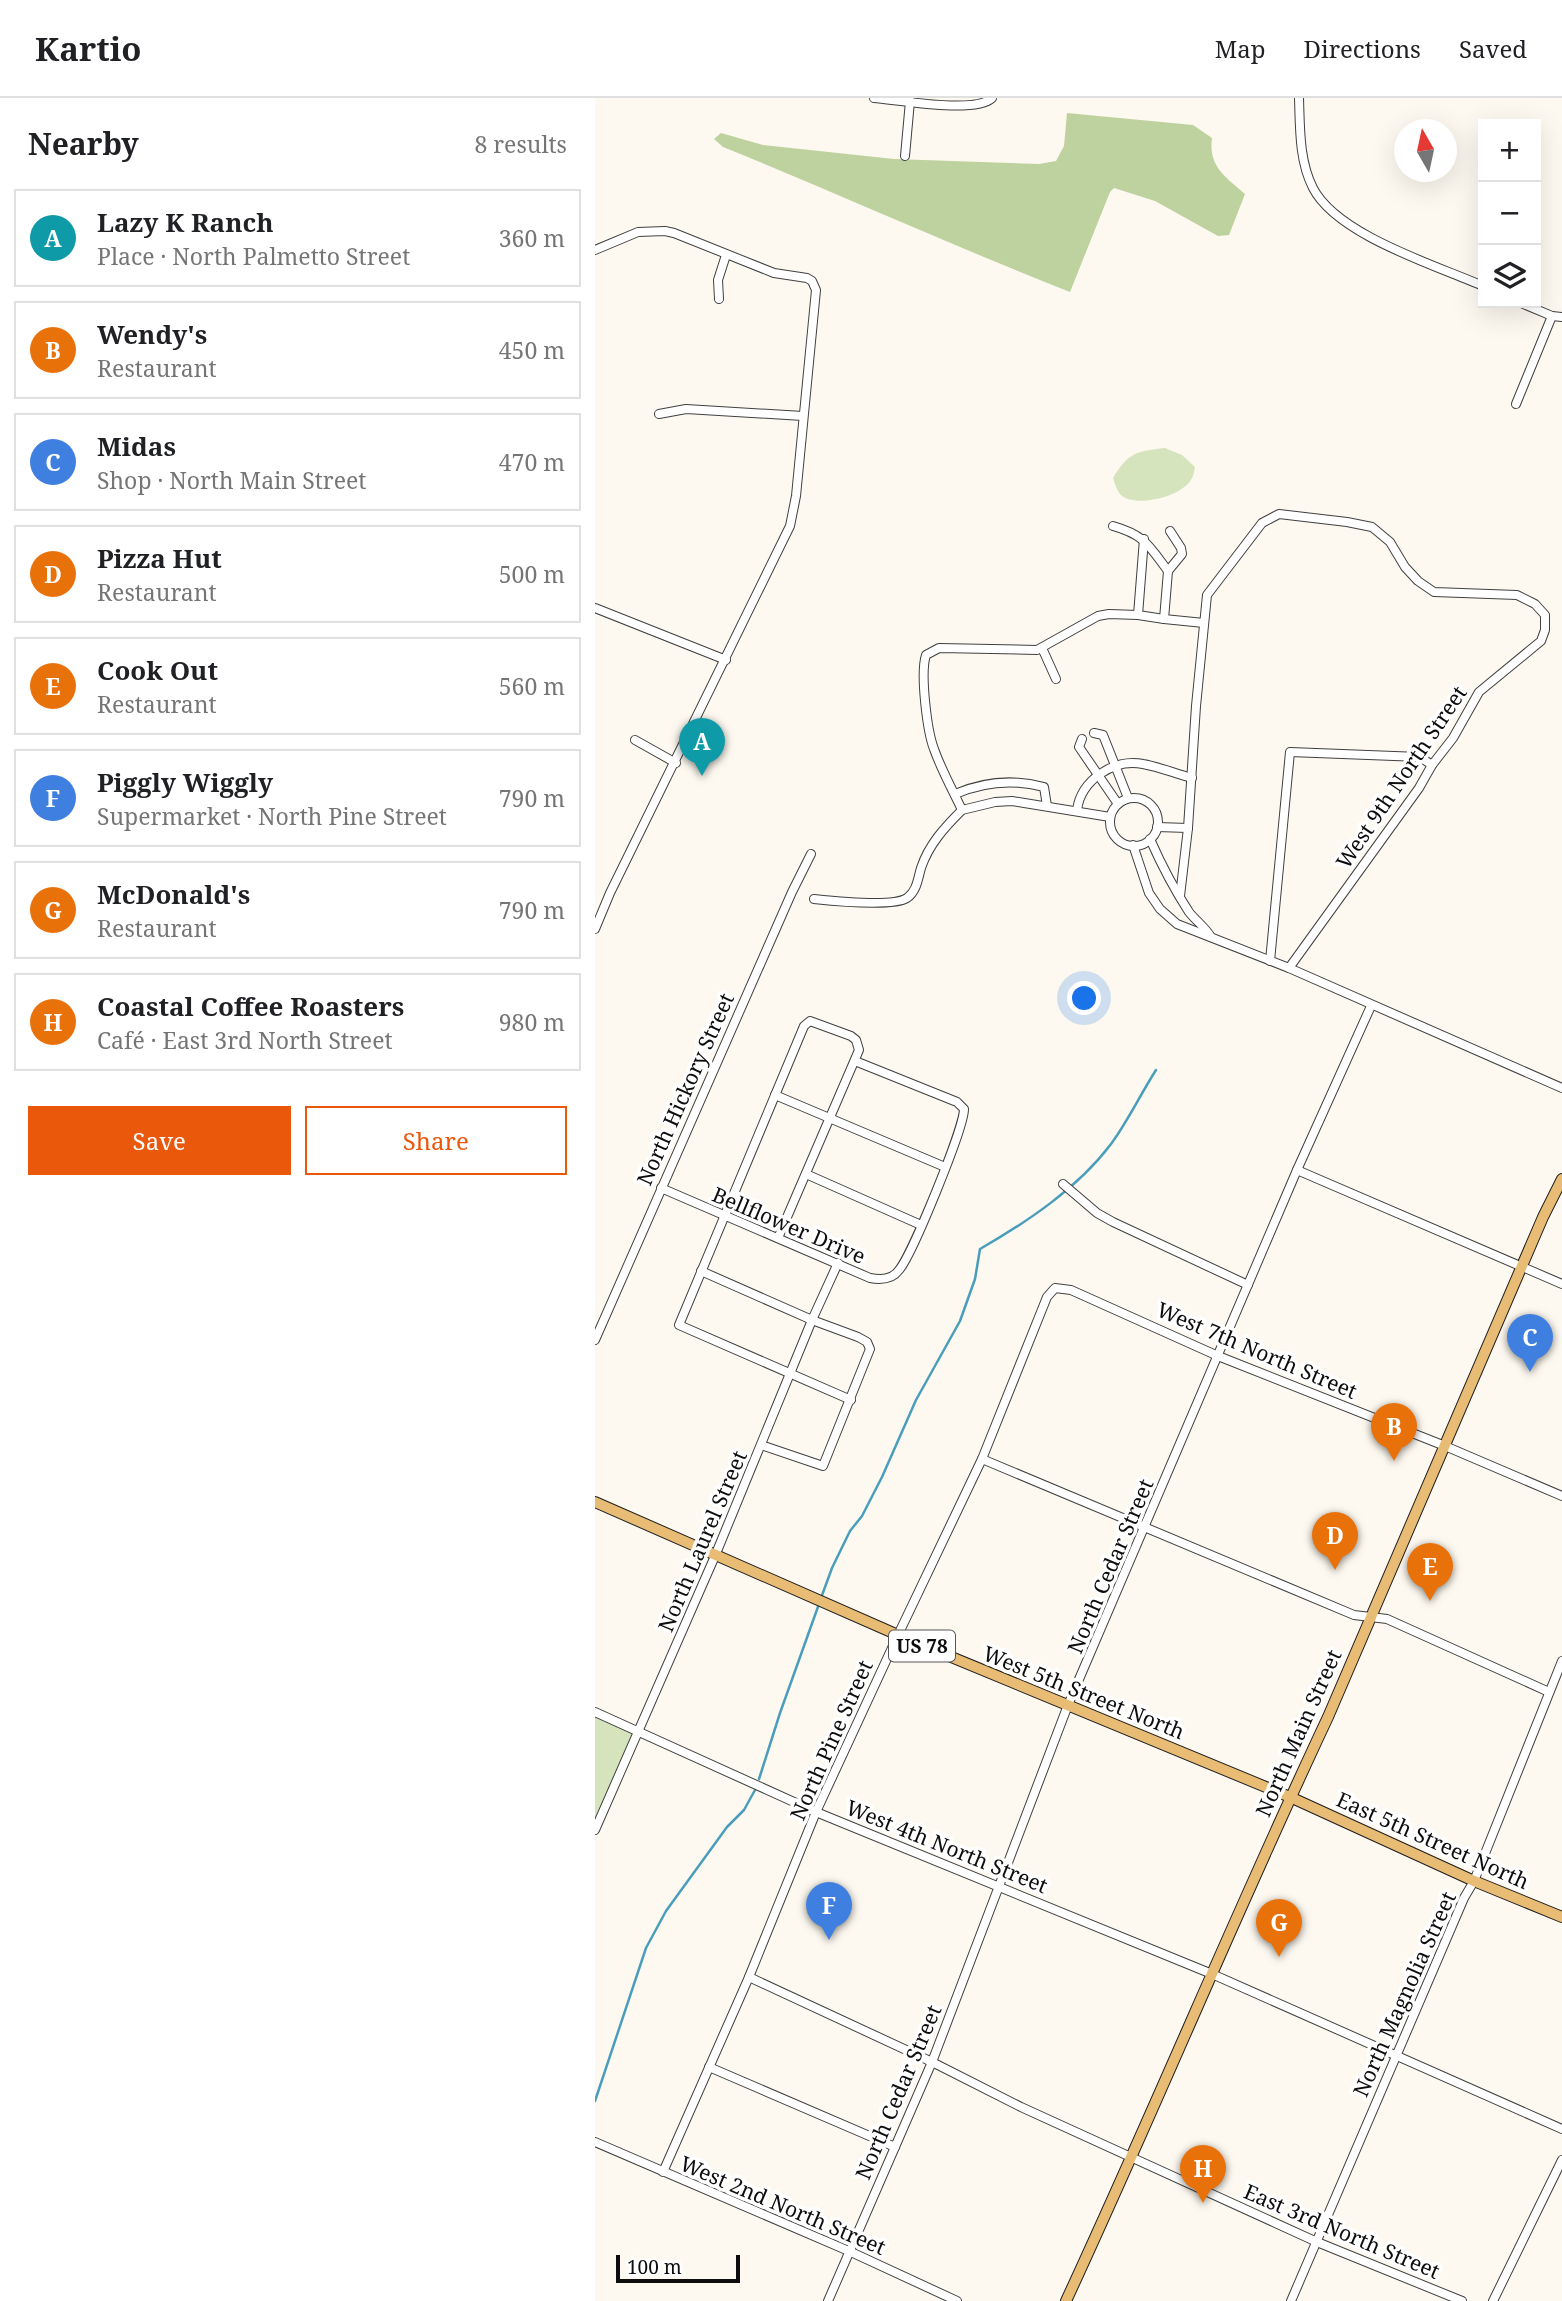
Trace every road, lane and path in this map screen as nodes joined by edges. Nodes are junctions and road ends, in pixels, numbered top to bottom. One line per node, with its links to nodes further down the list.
1 (874, 98): 4 (street)
2 (992, 98): 4 (street)
3 (1299, 98): 8 (street)
4 (910, 101): 5 (street)
5 (905, 156)
6 (595, 250): 7 (street)
7 (726, 255): 9 (street); 15 (street)
8 (1478, 284)
9 (719, 299)
10 (1533, 308): 11 (street)
11 (1552, 316): 12 (street); 13 (street)
12 (1562, 317)
13 (1517, 404)
14 (659, 414): 15 (street)
15 (803, 416): 25 (street)
16 (1113, 526): 18 (street)
17 (1170, 531): 19 (street)
18 (1144, 539): 19 (street); 21 (street)
19 (1168, 571): 22 (street)
20 (595, 608): 25 (street)
21 (1137, 615): 22 (street); 24 (street)
22 (1164, 619): 23 (street)
23 (1204, 623): 31 (street, West 9th North Street); 34 (street, West 9th North Street)
24 (1042, 648): 26 (street); 35 (street)
25 (726, 660): 30 (street)
26 (1056, 679)
27 (1094, 733): 32 (street)
28 (1082, 739): 33 (street)
29 (635, 740): 30 (street)
30 (676, 763): 51 (street)
31 (1432, 765): 53 (street); 54 (street, West 9th North Street)
32 (1116, 767): 33 (street); 34 (street); 36 (street)
33 (1097, 775): 37 (street); 40 (street)
34 (1192, 778): 43 (street, West 9th North Street)
35 (955, 794): 38 (street); 39 (street)
36 (1128, 798): 37 (street); 42 (street)
37 (1118, 804): 41 (street)
38 (1047, 806): 39 (street); 40 (street)
39 (962, 810): 48 (street)
40 (1077, 810): 41 (street)
41 (1110, 817): 45 (street)
42 (1157, 827): 43 (street); 44 (street)
43 (1188, 828): 47 (street, West 9th North Street)
44 (1150, 839): 45 (street); 47 (street)
45 (1133, 845): 50 (street)
46 (811, 854): 65 (street, North Hickory Street)
47 (1180, 896): 49 (street)
48 (814, 899)
49 (1191, 915): 50 (street); 52 (street)
50 (1182, 926): 52 (street)
51 (595, 929)
52 (1211, 937): 53 (street)
53 (1270, 961): 54 (street)
54 (1289, 968): 55 (street)
55 (1371, 1006): 57 (street); 61 (street, North Cedar Street)
56 (855, 1061): 58 (street); 59 (street); 60 (street, Bellflower Drive)
57 (1562, 1088)
58 (775, 1095): 59 (street); 66 (street)
59 (830, 1118): 60 (street); 62 (street)
60 (946, 1167): 67 (street, Bellflower Drive)
61 (1297, 1170): 70 (street); 73 (street, North Cedar Street)
62 (806, 1174): 67 (street); 68 (street)
63 (1562, 1179): 70 (main road, North Main Street)
64 (1063, 1184): 73 (street)
65 (661, 1188): 66 (street, Bellflower Drive); 76 (street, North Hickory Street)
66 (723, 1216): 68 (street, Bellflower Drive); 71 (street)
67 (921, 1225): 69 (street, Bellflower Drive)
68 (778, 1238): 69 (street, Bellflower Drive)
69 (838, 1263): 75 (street, North Laurel Street)
70 (1522, 1266): 72 (street); 81 (main road, North Main Street)
71 (701, 1271): 75 (street); 78 (street)
72 (1562, 1284)
73 (1248, 1285): 77 (street, North Cedar Street)
74 (1055, 1288): 77 (street, West 7th North Street); 82 (street, North Pine Street)
75 (812, 1320): 78 (street, North Laurel Street); 79 (street)
76 (595, 1340)
77 (1218, 1356): 81 (street, West 7th North Street); 85 (street, North Cedar Street)
78 (790, 1373): 79 (street); 80 (street, North Laurel Street)
79 (851, 1400): 80 (street)
80 (761, 1446): 86 (street, North Laurel Street)
81 (1445, 1446): 83 (street, West 7th North Street); 87 (main road, North Main Street)
82 (982, 1459): 85 (street); 88 (street, North Pine Street)
83 (1562, 1496)
84 (595, 1502): 86 (main road, West 5th Street North / US 78)
85 (1145, 1528): 87 (street); 91 (street, North Cedar Street)
86 (715, 1556): 88 (main road, West 5th Street North / US 78); 93 (street, North Laurel Street)
87 (1371, 1616): 90 (street); 94 (main road, North Main Street)
88 (898, 1635): 91 (main road, West 5th Street North / US 78); 95 (street, North Pine Street)
89 (1562, 1661): 90 (street, North Magnolia Street)
90 (1549, 1692): 97 (street, North Magnolia Street)
91 (1068, 1705): 94 (main road, West 5th Street North / US 78); 98 (street, North Cedar Street)
92 (595, 1712): 93 (street, West 4th North Street)
93 (638, 1732): 95 (street, West 4th North Street); 96 (street, North Laurel Street)
94 (1290, 1797): 97 (main road, East 5th Street North / US 78); 100 (main road, North Main Street)
95 (816, 1812): 98 (street, West 4th North Street); 101 (street, North Pine Street)
96 (595, 1830)
97 (1474, 1881): 99 (main road, East 5th Street North / US 78); 102 (street, North Magnolia Street)
98 (1000, 1886): 100 (street, West 4th North Street); 103 (street, North Cedar Street)
99 (1562, 1917)
100 (1212, 1975): 102 (street, West 4th North Street); 108 (main road, North Main Street)
101 (749, 1977): 103 (street, East 3rd North Street); 104 (street, North Pine Street)
102 (1396, 2054): 105 (street, West 4th North Street); 111 (street, North Magnolia Street)
103 (932, 2062): 107 (street, North Cedar Street); 108 (street, East 3rd North Street)
104 (709, 2067): 107 (street); 110 (street, North Pine Street)
105 (1562, 2129)
106 (595, 2142): 110 (street, West 2nd North Street)
107 (895, 2147): 112 (street, North Cedar Street)
108 (1133, 2157): 111 (street, East 3rd North Street); 115 (main road, North Main Street)
109 (1562, 2160): 118 (street)
110 (663, 2172): 112 (street, West 2nd North Street)
111 (1317, 2242): 116 (street, North Magnolia Street); 117 (street, East 3rd North Street)
112 (851, 2252): 113 (street, North Cedar Street); 114 (street, West 2nd North Street)
113 (828, 2301)
114 (957, 2301)
115 (1066, 2301)
116 (1291, 2301)
117 (1462, 2301)
118 (1493, 2301)

